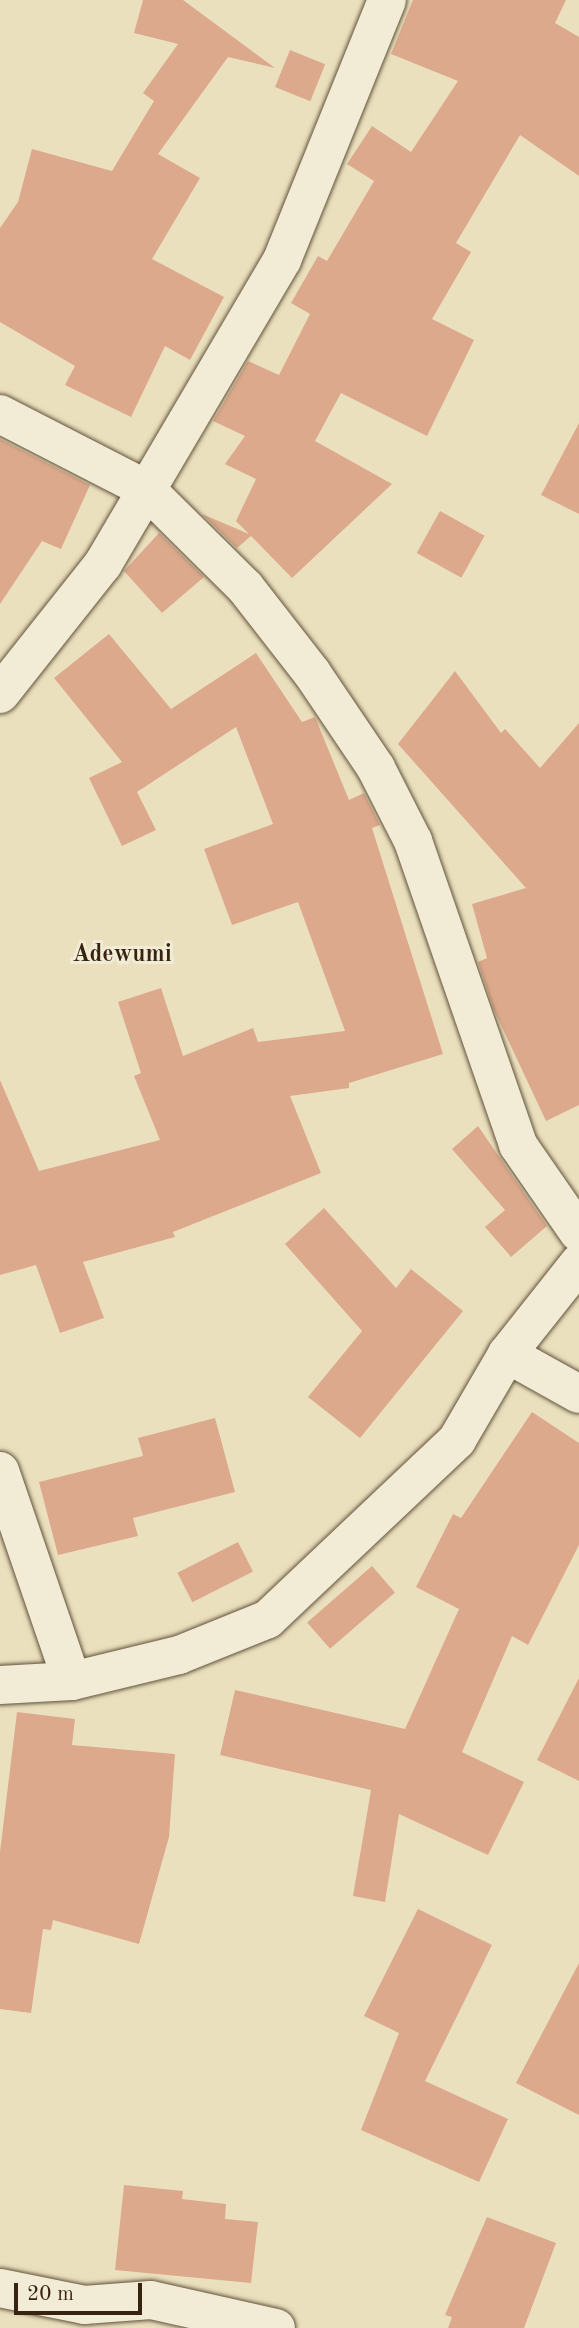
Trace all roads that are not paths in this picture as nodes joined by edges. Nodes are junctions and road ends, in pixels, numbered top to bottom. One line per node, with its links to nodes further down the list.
1 (387, 0): 3 (street)
2 (0, 414): 3 (street)
3 (146, 489): 4 (street); 5 (street)
4 (0, 694)
5 (579, 1233)
6 (579, 1263): 7 (street)
7 (507, 1354): 8 (street); 10 (street)
8 (579, 1394)
9 (0, 1471): 10 (street)
10 (72, 1681): 11 (street)
11 (0, 1685)
12 (0, 2288): 13 (street)
13 (276, 2328)

